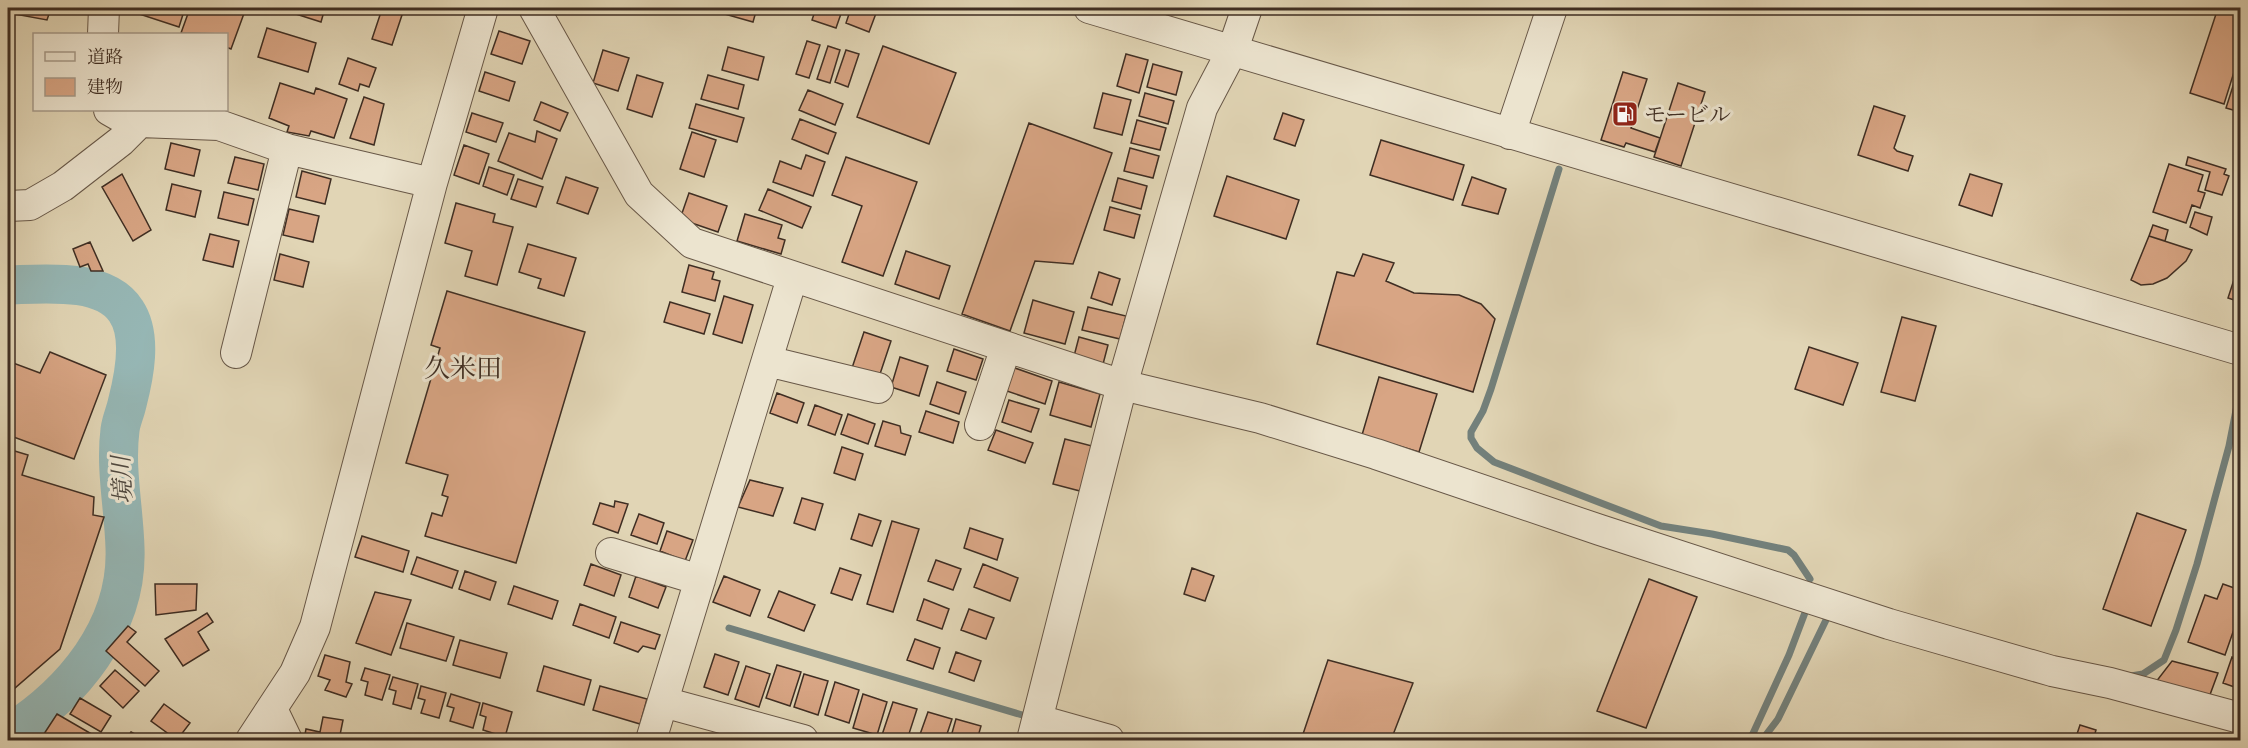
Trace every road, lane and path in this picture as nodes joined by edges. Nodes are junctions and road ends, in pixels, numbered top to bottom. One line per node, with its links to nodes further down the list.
1 (104, 8): 7 (street)
2 (483, 8): 13 (street)
3 (534, 8): 15 (street)
4 (1090, 8): 8 (street)
5 (1246, 8): 8 (street)
6 (1552, 8): 11 (street)
7 (103, 33)
8 (1233, 49): 11 (street); 20 (street)
9 (111, 111): 10 (street)
10 (140, 122): 12 (street); 14 (street)
11 (1510, 134): 17 (street)
12 (287, 149): 13 (street); 18 (street)
13 (432, 183): 26 (street)
14 (8, 206)
15 (792, 278): 16 (street); 19 (street)
16 (1006, 347): 20 (street); 22 (street)
17 (2241, 351)
18 (236, 353)
19 (767, 361): 21 (street); 24 (street)
20 (1122, 385): 27 (street); 28 (street)
21 (878, 388)
22 (980, 424)
23 (611, 553): 24 (street)
24 (700, 580): 25 (street)
25 (663, 702): 31 (street); 32 (street)
26 (272, 709): 29 (street); 30 (street)
27 (2241, 718)
28 (1035, 730): 33 (street)
29 (251, 741)
30 (287, 741)
31 (651, 741)
32 (803, 741)
33 (1109, 741)

